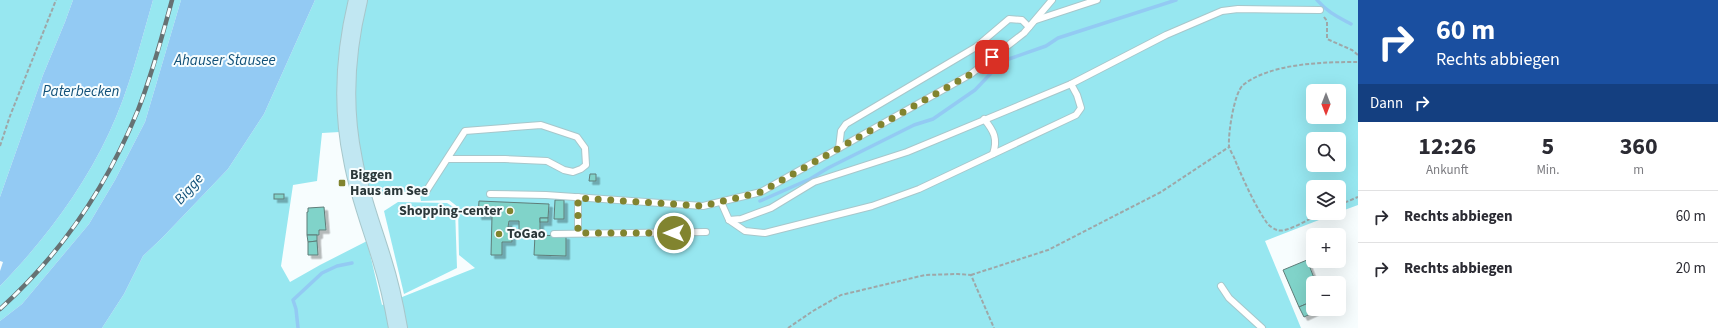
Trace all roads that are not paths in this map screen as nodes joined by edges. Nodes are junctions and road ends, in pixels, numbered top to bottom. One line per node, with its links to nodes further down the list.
1 (358, 0): 21 (main road)
2 (1052, 0): 5 (lane)
3 (1097, 0): 5 (lane)
4 (1320, 10): 7 (lane)
5 (1035, 20): 6 (lane)
6 (1029, 27): 9 (lane); 9 (lane)
7 (1071, 84): 8 (lane); 10 (lane)
8 (984, 119): 10 (lane); 16 (lane)
9 (839, 148): 15 (lane)
10 (994, 154): 16 (lane)
11 (447, 159): 11 (lane); 12 (lane)
12 (425, 193)
13 (490, 194): 14 (lane)
14 (578, 198): 15 (lane); 18 (lane)
15 (721, 202): 16 (lane)
16 (729, 220)
17 (706, 232): 18 (lane)
18 (578, 233): 19 (lane)
19 (554, 234)
20 (1221, 286): 22 (lane)
21 (398, 328)
22 (1262, 328)

